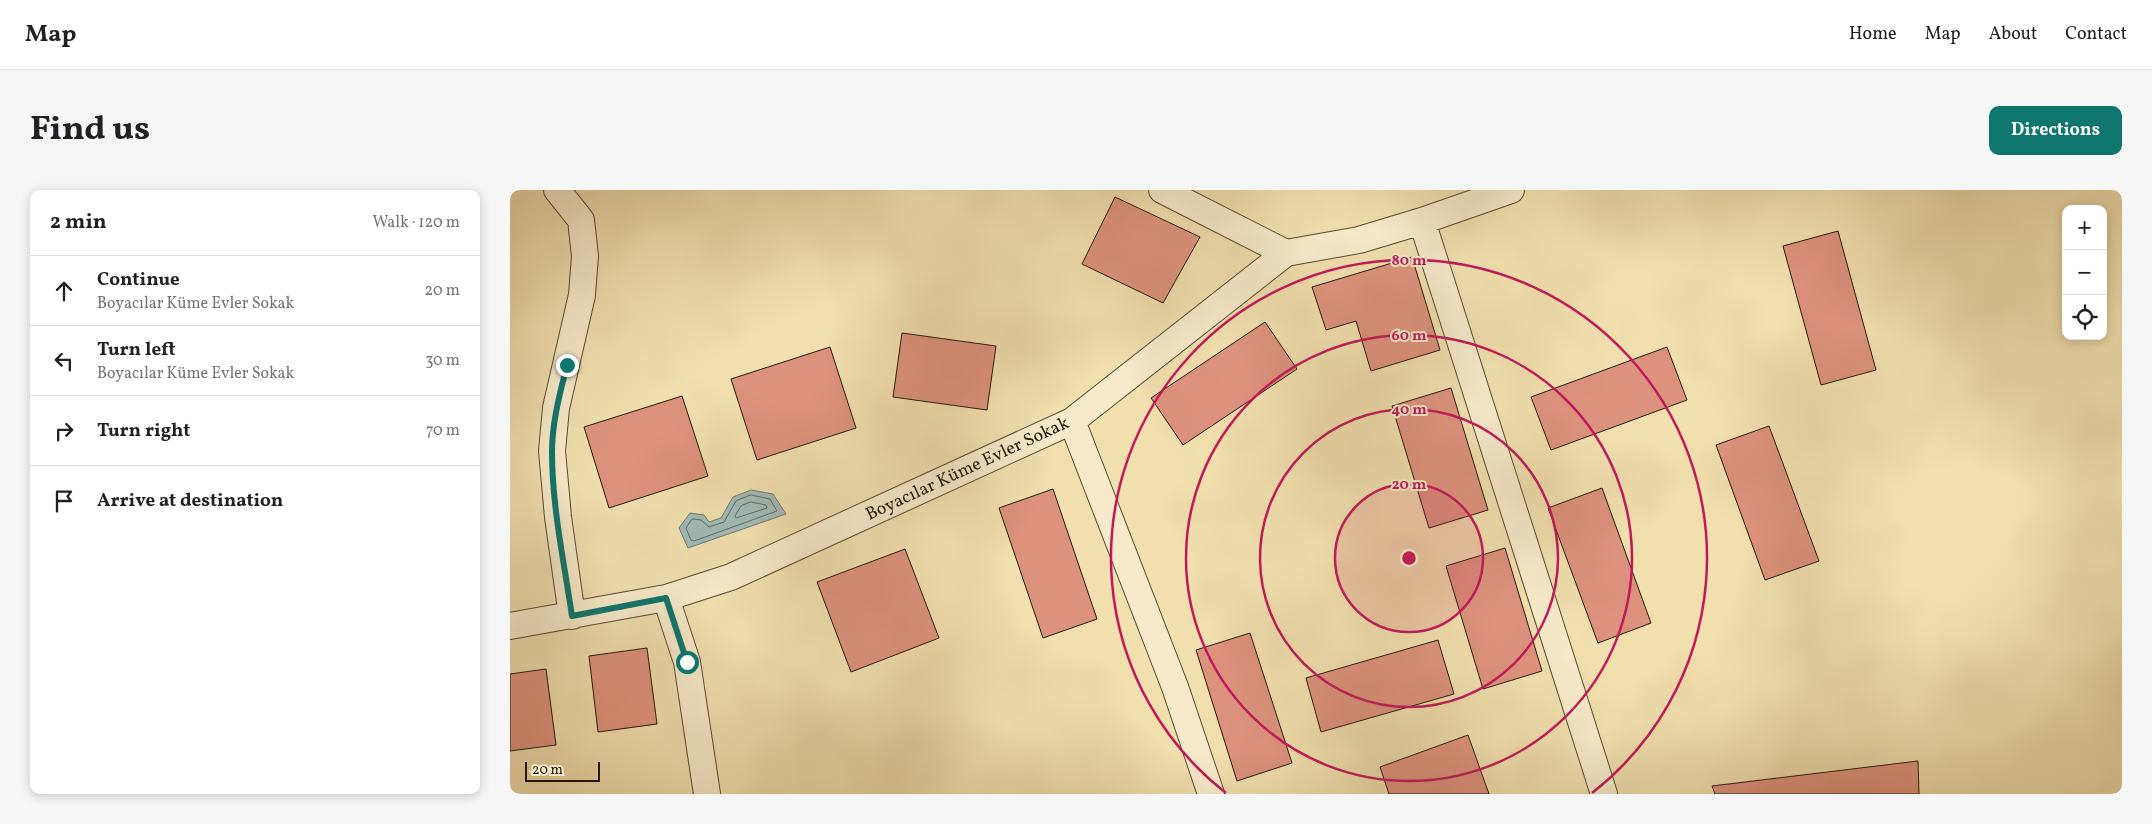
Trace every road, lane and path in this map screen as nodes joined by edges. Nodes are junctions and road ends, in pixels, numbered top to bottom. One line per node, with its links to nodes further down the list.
1 (557, 190): 8 (street)
2 (1162, 190): 5 (street)
3 (1511, 190): 4 (street)
4 (1422, 221): 5 (street); 12 (street)
5 (1286, 253): 6 (street, Boyacılar Küme Evler Sokak)
6 (1072, 421): 7 (street, Boyacılar Küme Evler Sokak); 11 (street)
7 (666, 598): 8 (street, Boyacılar Küme Evler Sokak); 10 (street)
8 (572, 616): 9 (street, Boyacılar Küme Evler Sokak)
9 (510, 626)
10 (708, 794)
11 (1211, 794)
12 (1604, 794)

